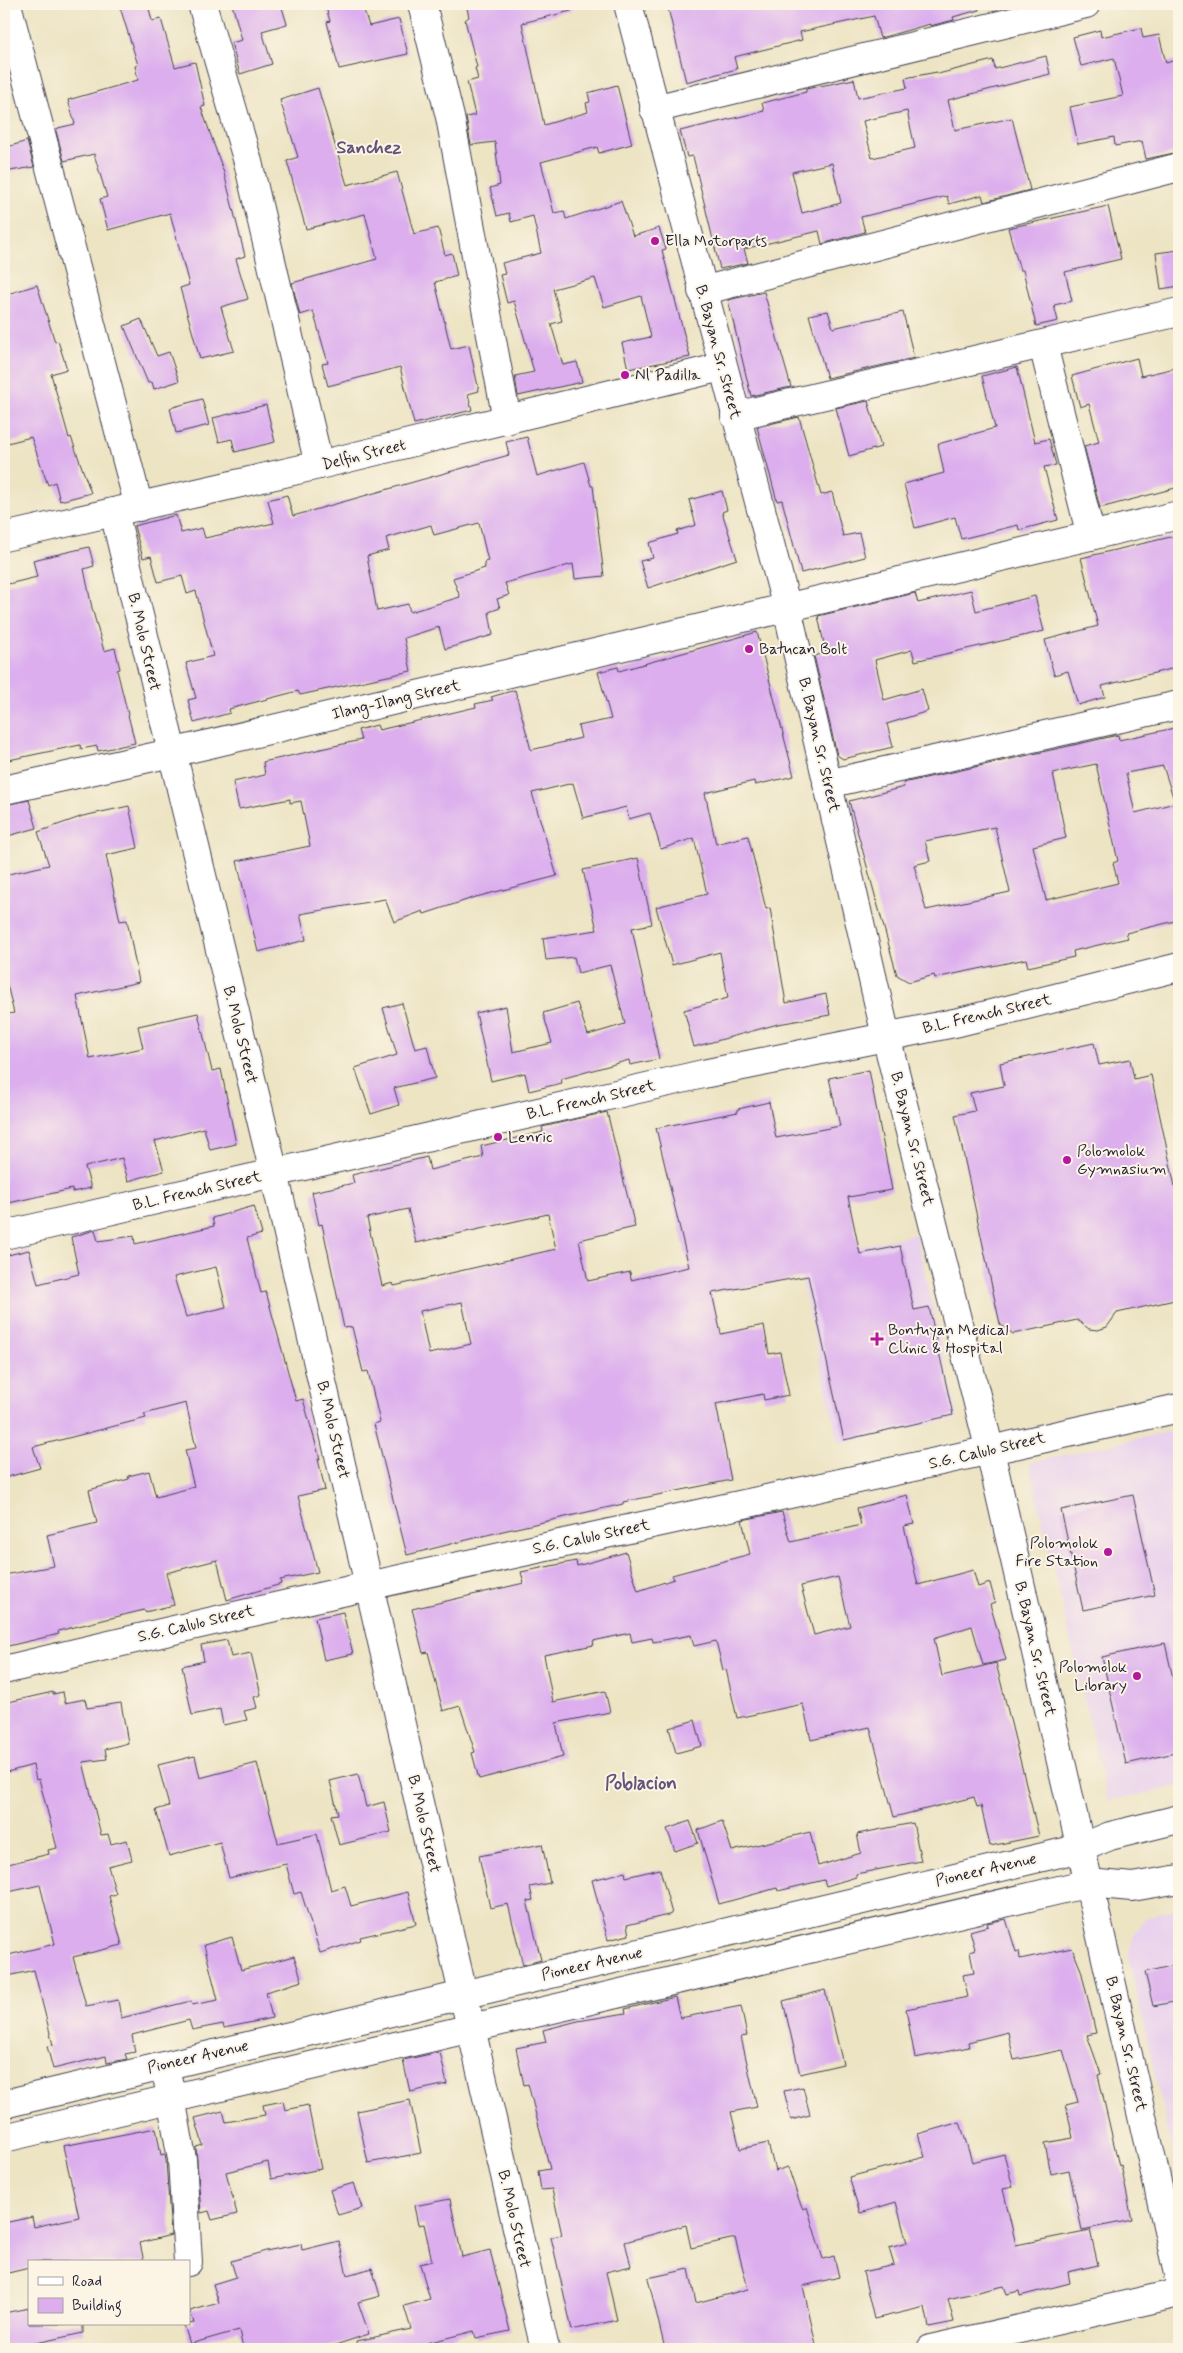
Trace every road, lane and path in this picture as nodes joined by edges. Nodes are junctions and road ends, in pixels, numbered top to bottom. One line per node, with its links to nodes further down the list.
1 (7, 4): 15 (street, B. Molo Street)
2 (202, 4): 14 (street)
3 (422, 4): 13 (street)
4 (628, 4): 6 (street, B. Bayan Sr. Street)
5 (1086, 4): 6 (street)
6 (654, 109): 8 (street, B. Bayan Sr. Street)
7 (1179, 167): 8 (street)
8 (702, 291): 11 (street, B. Bayan Sr. Street)
9 (1179, 312): 10 (street)
10 (1044, 345): 12 (street); 17 (street)
11 (722, 367): 12 (street, B. Bayan Sr. Street); 13 (street, Delfin Street)
12 (735, 416): 19 (street, B. Bayan Sr. Street)
13 (508, 420): 14 (street, Delfin Street)
14 (319, 465): 15 (street, Delfin Street)
15 (126, 509): 18 (street, Delfin Street); 21 (street, B. Molo Street)
16 (1179, 515): 17 (street, Ilang-Ilang Street)
17 (1091, 536): 19 (street, Ilang-Ilang Street)
18 (4, 537)
19 (787, 608): 21 (street, Ilang-Ilang Street); 22 (street, B. Bayan Sr. Street)
20 (1179, 705): 22 (street)
21 (171, 753): 23 (street, Ilang-Ilang Street); 26 (street, B. Molo Street)
22 (827, 784): 25 (street, B. Bayan Sr. Street)
23 (4, 790)
24 (1179, 967): 25 (street, B.L. French Street)
25 (886, 1036): 26 (street, B.L. French Street); 29 (street, B. Bayan Sr. Street)
26 (274, 1173): 27 (street, B.L. French Street); 30 (street, B. Molo Street)
27 (4, 1235)
28 (1179, 1408): 29 (street, S.G. Calulo Street)
29 (990, 1451): 30 (street, S.G. Calulo Street); 33 (street, B. Bayan Sr. Street)
30 (369, 1585): 31 (street, S.G. Calulo Street); 38 (street, B. Molo Street)
31 (4, 1670)
32 (1179, 1819): 33 (street, Pioneer Avenue)
33 (1081, 1848): 35 (street, B. Bayan Sr. Street); 36 (street, Pioneer Avenue)
34 (1179, 1879): 35 (street, Pioneer Avenue)
35 (1089, 1883): 37 (street, Pioneer Avenue); 45 (street, B. Bayan Sr. Street)
36 (783, 1918): 37 (street); 38 (street, Pioneer Avenue)
37 (792, 1953): 39 (street, Pioneer Avenue)
38 (462, 1995): 39 (street, B. Molo Street); 40 (street, Pioneer Avenue)
39 (470, 2028): 41 (street, Pioneer Avenue); 47 (street, B. Molo Street)
40 (164, 2065): 41 (street); 42 (street, Pioneer Avenue)
41 (172, 2098): 43 (street, Pioneer Avenue); 44 (street)
42 (4, 2104)
43 (4, 2138)
44 (188, 2260)
45 (1179, 2278)
46 (1179, 2293): 48 (street)
47 (545, 2349)
48 (931, 2349)

